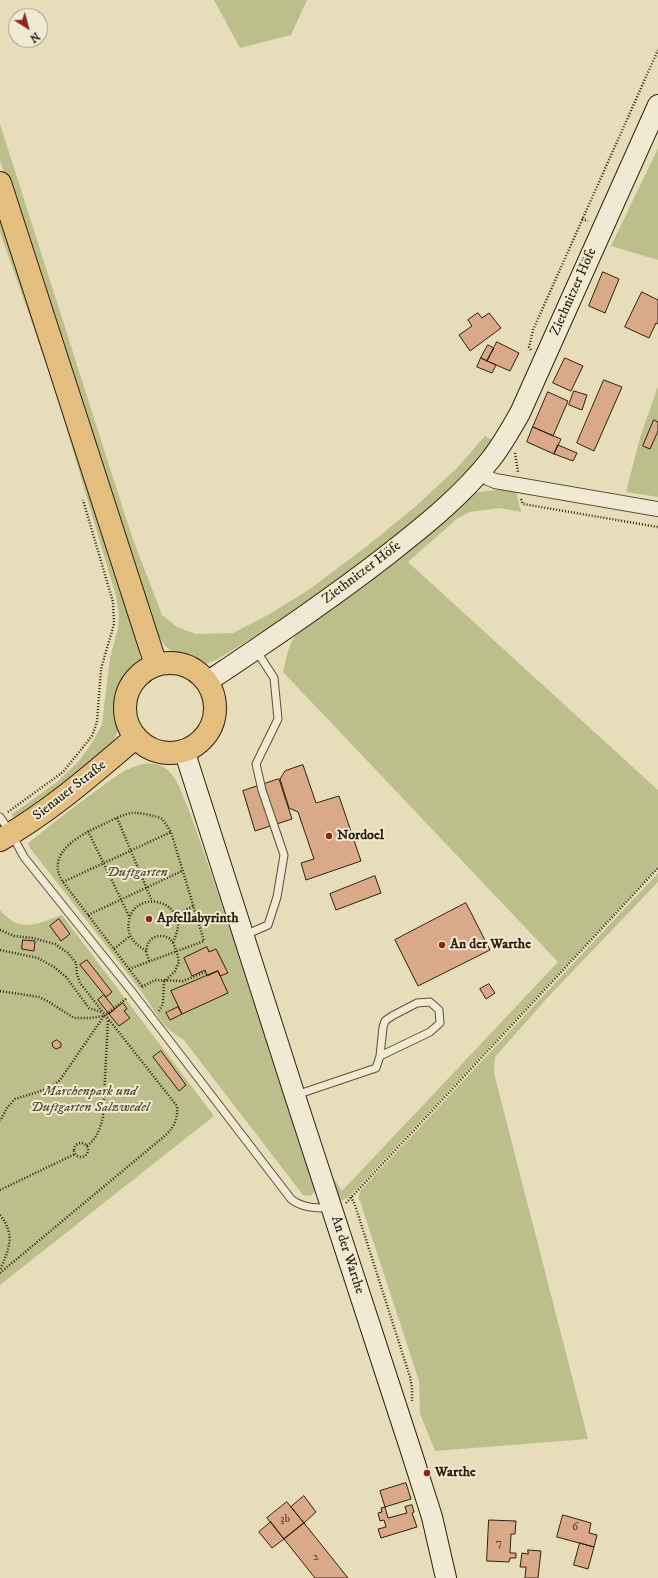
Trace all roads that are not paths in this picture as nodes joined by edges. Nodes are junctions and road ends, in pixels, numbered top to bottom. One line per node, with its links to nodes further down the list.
1 (658, 105): 3 (main road, Ziethnitzer Höfe)
2 (0, 183): 6 (main road)
3 (480, 472): 4 (street); 5 (main road, Ziethnitzer Höfe)
4 (658, 509)
5 (256, 649): 7 (main road, Ziethnitzer Höfe); 11 (lane)
6 (156, 665): 7 (main road); 8 (main road)
7 (207, 682): 9 (main road)
8 (136, 737): 9 (main road); 10 (main road, Sienauer Straße)
9 (184, 750): 11 (main road, An der Warthe)
10 (3, 827): 14 (lane)
11 (244, 936): 13 (main road, An der Warthe)
12 (380, 1056): 12 (lane); 13 (lane)
13 (295, 1096): 14 (main road, An der Warthe)
14 (332, 1208): 15 (main road, An der Warthe)
15 (446, 1578)

